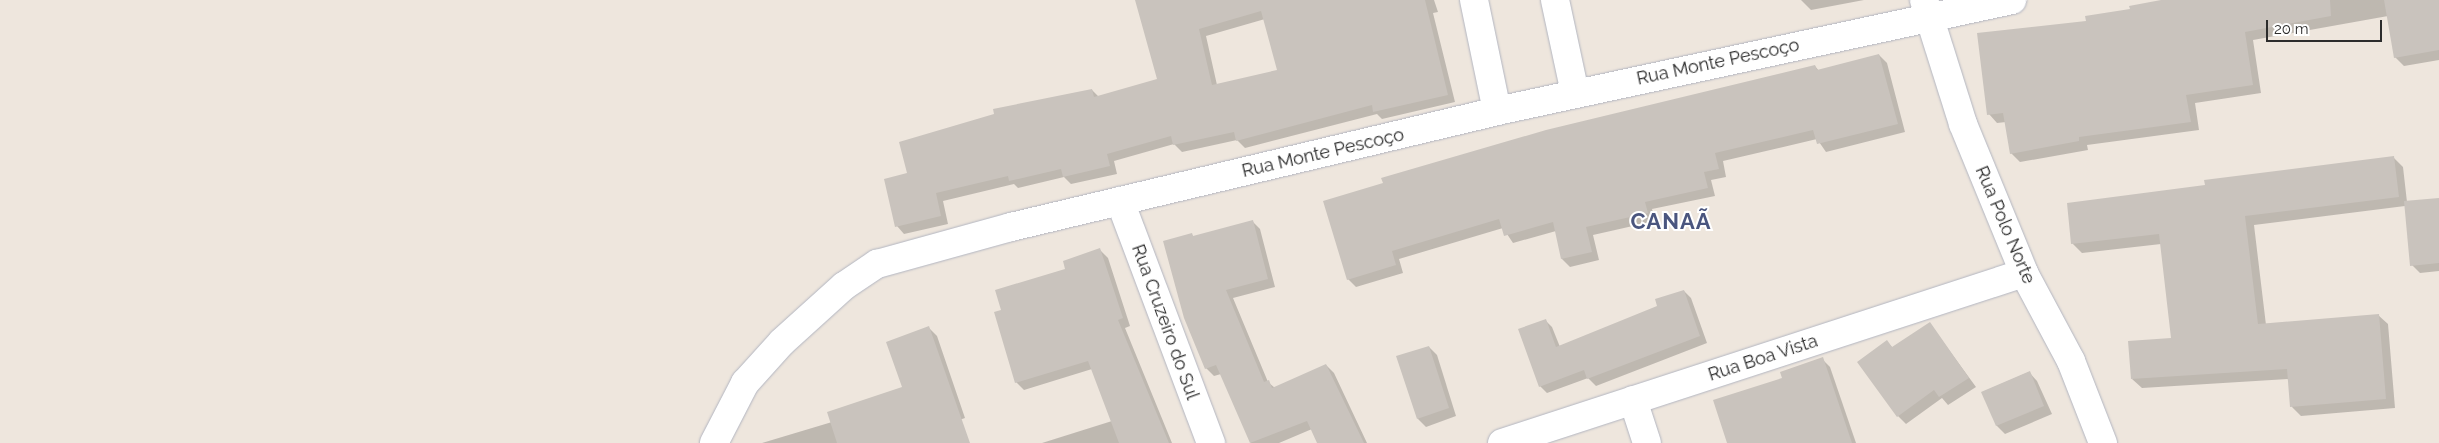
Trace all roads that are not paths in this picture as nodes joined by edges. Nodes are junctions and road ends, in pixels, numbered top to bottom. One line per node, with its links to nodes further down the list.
1 (1474, 0): 6 (street)
2 (1555, 0): 5 (street)
3 (2012, 0): 4 (street, Rua Monte Pescoço)
4 (1926, 8): 5 (street, Rua Monte Pescoço); 8 (street, Rua Polo Norte)
5 (1575, 93): 6 (street, Rua Monte Pescoço)
6 (1497, 111): 7 (street, Rua Monte Pescoço)
7 (1120, 201): 10 (street, Rua Monte Pescoço); 11 (street, Rua Cruzeiro do Sul)
8 (2024, 274): 9 (street, Rua Boa Vista); 14 (street, Rua Polo Norte)
9 (1633, 400): 12 (street, Rua Boa Vista); 13 (street)
10 (714, 443)
11 (1211, 443)
12 (1502, 443)
13 (1647, 443)
14 (2103, 443)

